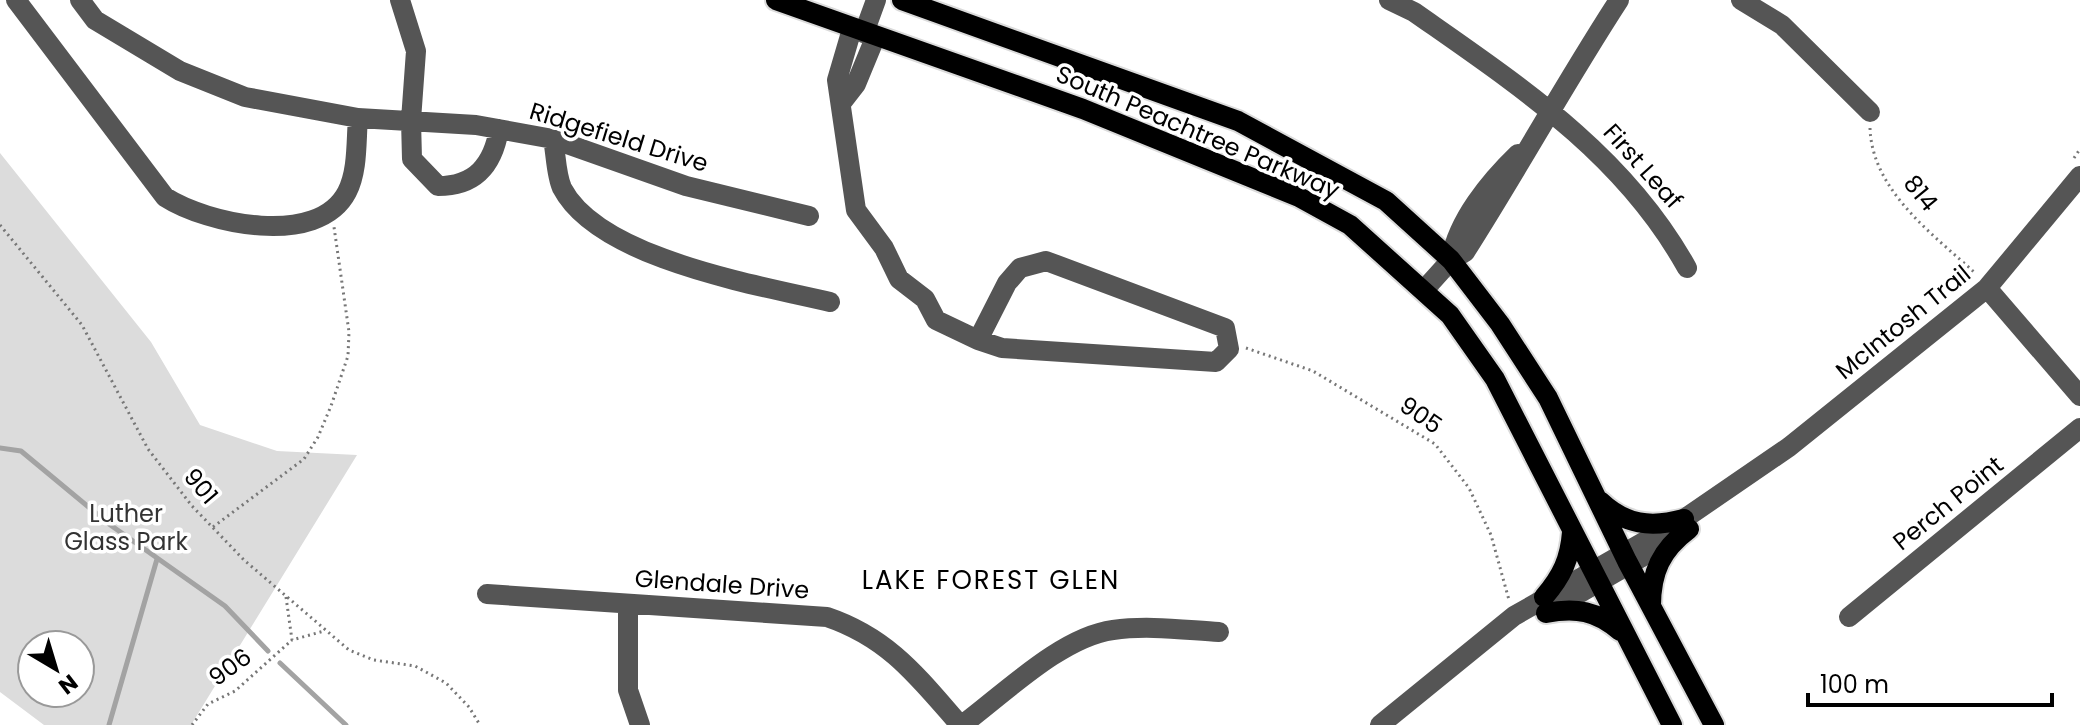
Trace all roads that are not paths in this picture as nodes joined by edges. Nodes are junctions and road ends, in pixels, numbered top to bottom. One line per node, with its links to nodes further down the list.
1 (16, 0): 13 (street)
2 (80, 0): 13 (street, Ridgefield Drive)
3 (400, 0): 14 (street)
4 (776, 0): 10 (main road, South Peachtree Parkway)
5 (876, 0): 10 (street)
6 (902, 0): 19 (main road, South Peachtree Parkway)
7 (1389, 0): 11 (street, First Leaf)
8 (1619, 0): 11 (street)
9 (1741, 0): 12 (street)
10 (864, 33): 22 (main road, South Peachtree Parkway); 24 (street)
11 (1549, 108): 19 (street); 20 (street, First Leaf)
12 (1870, 112)
13 (358, 118): 14 (street, Ridgefield Drive)
14 (411, 120): 15 (street, Ridgefield Drive); 15 (street)
15 (499, 129): 16 (street, Ridgefield Drive)
16 (553, 139): 18 (street, Ridgefield Drive); 23 (street)
17 (2080, 176): 21 (street, McIntosh Trail)
18 (809, 216)
19 (1451, 260): 22 (street); 27 (main road, South Peachtree Parkway)
20 (1687, 268)
21 (1983, 282): 25 (street); 28 (street, McIntosh Trail)
22 (1424, 290): 29 (main road, South Peachtree Parkway)
23 (830, 302)
24 (978, 340): 24 (street)
25 (2080, 396)
26 (2080, 428): 36 (street, Perch Point)
27 (1596, 496): 28 (main road); 30 (main road, South Peachtree Parkway)
28 (1686, 524): 30 (street, McIntosh Trail); 35 (main road)
29 (1572, 532): 31 (main road, South Peachtree Parkway); 34 (main road)
30 (1626, 560): 31 (street, McIntosh Trail); 35 (main road, South Peachtree Parkway)
31 (1595, 577): 34 (street, McIntosh Trail); 38 (main road, South Peachtree Parkway)
32 (487, 594): 33 (street, Glendale Drive)
33 (628, 604): 40 (street); 41 (street, Glendale Drive)
34 (1545, 605): 38 (main road); 39 (street, McIntosh Trail)
35 (1651, 606): 43 (main road, South Peachtree Parkway)
36 (1849, 617)
37 (1219, 632): 41 (street)
38 (1624, 634): 42 (main road, South Peachtree Parkway)
39 (1391, 722)
40 (640, 725)
41 (961, 725)
42 (1672, 725)
43 (1714, 725)

